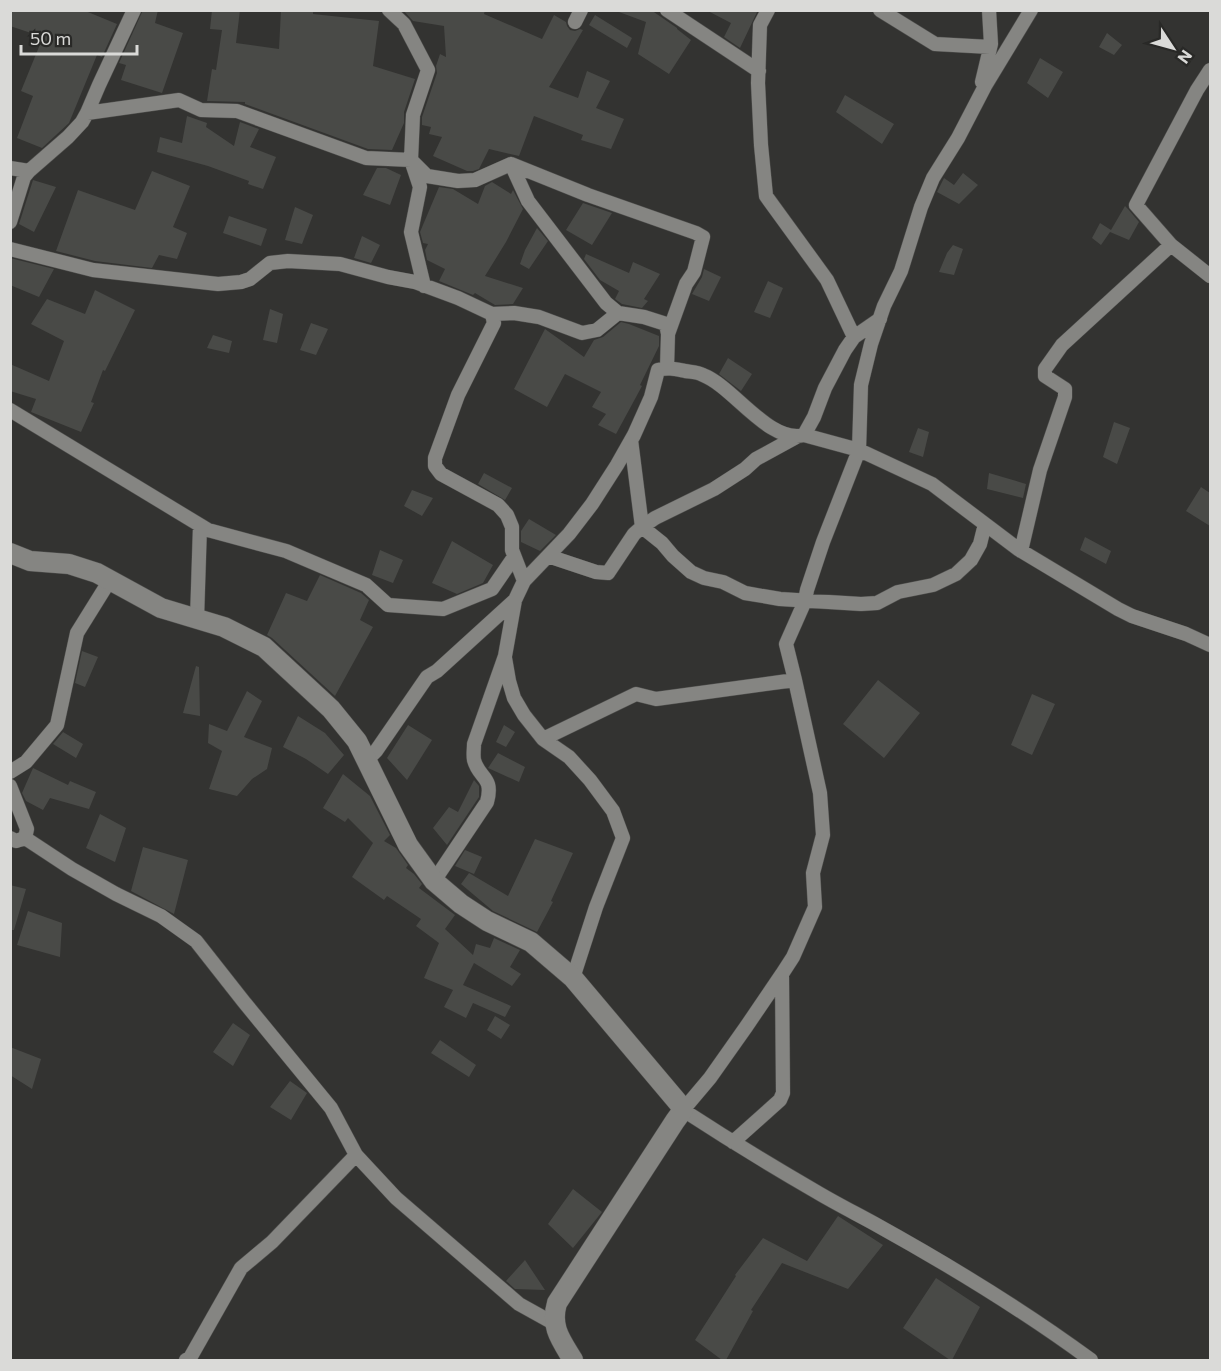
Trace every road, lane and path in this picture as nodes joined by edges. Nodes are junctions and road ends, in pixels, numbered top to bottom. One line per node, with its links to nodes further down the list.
1 (134, 10): 12 (street)
2 (389, 10): 13 (street)
3 (667, 10): 10 (street)
4 (768, 10): 10 (street)
5 (880, 10): 8 (street)
6 (988, 10): 8 (street)
7 (1031, 10): 11 (street)
8 (990, 47): 11 (street)
9 (1210, 70): 18 (street)
10 (759, 71): 26 (street)
11 (979, 97): 24 (street)
12 (87, 113): 13 (street); 16 (street)
13 (411, 160): 14 (street); 21 (street)
14 (511, 164): 22 (street); 25 (street)
15 (10, 168): 16 (street)
16 (29, 171): 17 (street)
17 (10, 222)
18 (1171, 245): 20 (street); 35 (street)
19 (10, 249): 21 (street)
20 (1210, 276)
21 (423, 286): 23 (street)
22 (618, 313): 23 (street); 25 (street)
23 (492, 314): 38 (street)
24 (880, 319): 26 (street); 31 (street)
25 (668, 334): 27 (street)
26 (854, 337): 29 (street)
27 (667, 368): 29 (street); 30 (street)
28 (10, 410): 33 (street)
29 (801, 435): 31 (street); 34 (street)
30 (631, 440): 34 (street); 37 (street)
31 (859, 450): 32 (street); 42 (street)
32 (985, 524): 35 (street); 42 (street)
33 (200, 526): 38 (street); 43 (street)
34 (642, 527): 37 (street); 42 (street)
35 (1021, 550): 44 (street)
36 (10, 553): 39 (street)
37 (548, 556): 40 (street)
38 (514, 557): 40 (street)
39 (110, 580): 43 (street); 49 (street)
40 (524, 581): 41 (street)
41 (515, 600): 45 (street); 48 (street)
42 (805, 601): 46 (street)
43 (197, 619): 48 (street)
44 (1210, 645)
45 (505, 656): 47 (street); 53 (street)
46 (795, 680): 47 (street); 54 (street)
47 (543, 739): 55 (street)
48 (366, 761): 53 (street)
49 (10, 772)
50 (10, 786): 52 (street)
51 (10, 838): 52 (street)
52 (25, 838): 58 (street)
53 (434, 881): 55 (street)
54 (782, 974): 56 (street); 57 (street)
55 (573, 978): 56 (street)
56 (683, 1110): 57 (street); 59 (street)
57 (733, 1142): 62 (street)
58 (356, 1155): 59 (street); 60 (street)
59 (555, 1324): 61 (street)
60 (186, 1360)
61 (573, 1360)
62 (1090, 1360)

